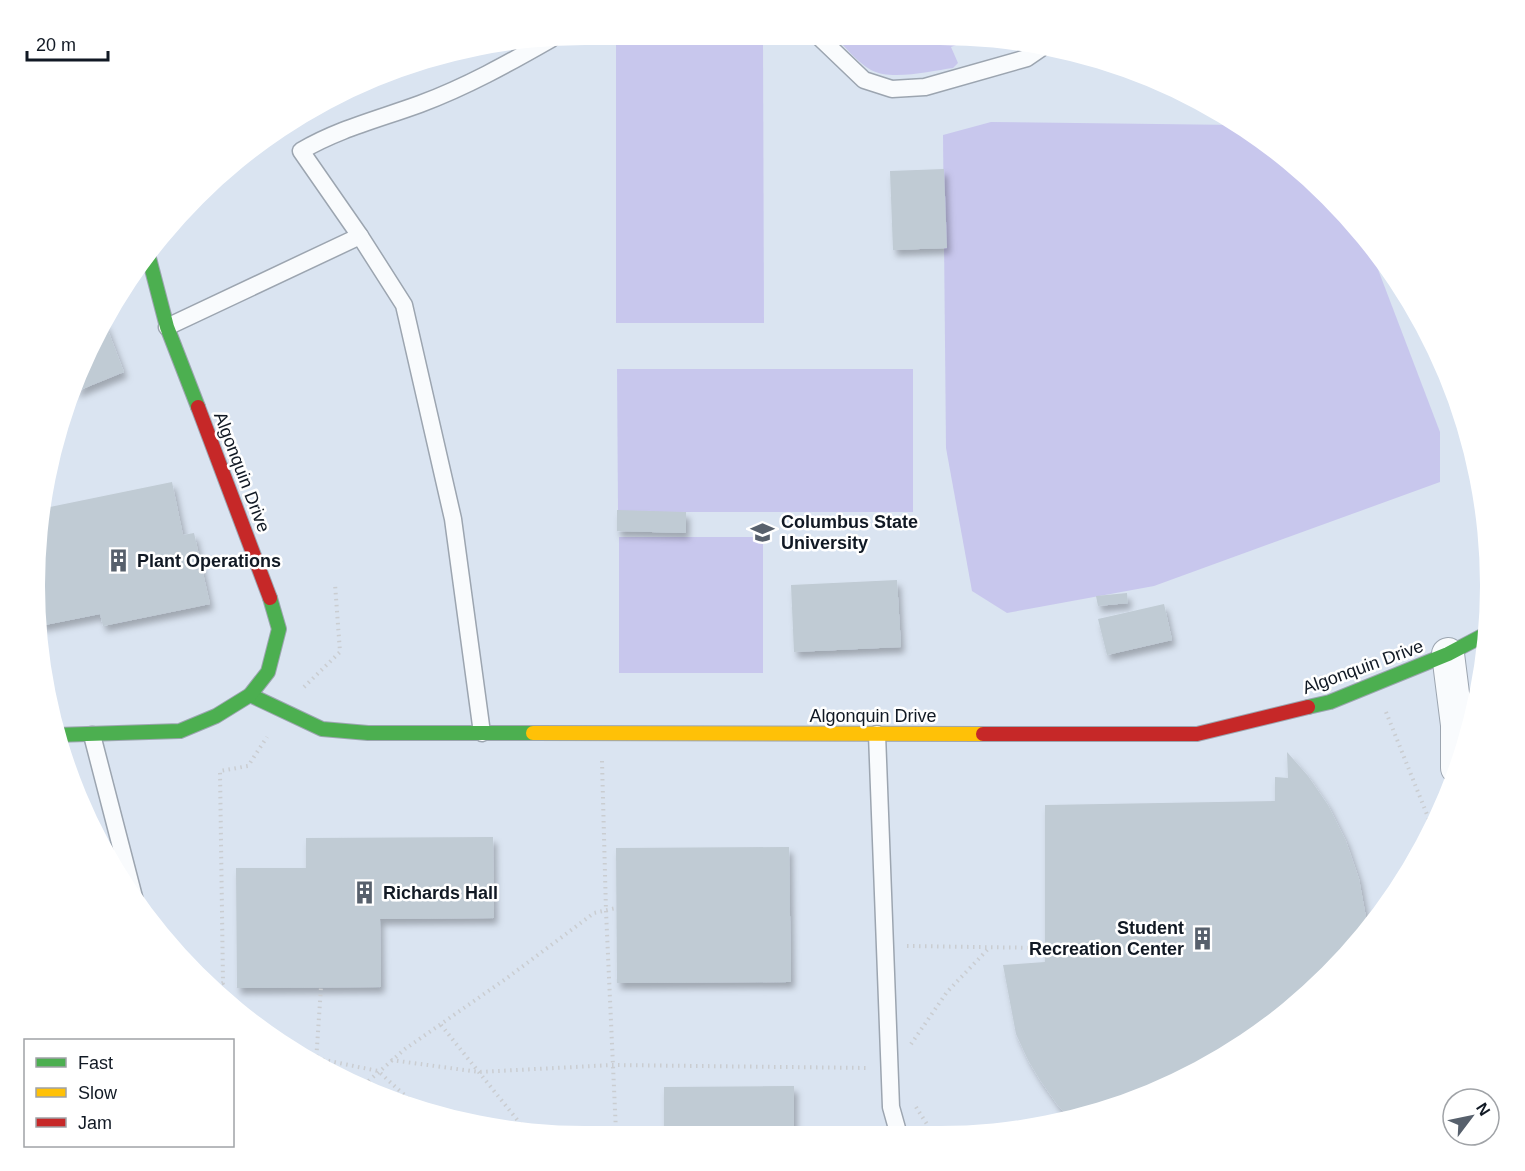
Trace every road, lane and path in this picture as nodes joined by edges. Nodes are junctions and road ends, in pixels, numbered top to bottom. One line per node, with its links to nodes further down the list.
1 (827, 45): 3 (lane)
2 (536, 48): 4 (lane)
3 (1034, 53)
4 (360, 236): 6 (lane); 13 (lane)
5 (150, 266): 6 (street, Algonquin Drive)
6 (167, 327): 11 (street, Algonquin Drive)
7 (335, 584): 12 (path)
8 (1477, 639): 9 (street, Algonquin Drive)
9 (1448, 654): 10 (street, Algonquin Drive); 18 (street)
10 (1375, 684): 15 (street, Algonquin Drive); 19 (path)
11 (250, 695): 12 (street, Algonquin Drive); 17 (street, Algonquin Drive)
12 (284, 712): 13 (street, Algonquin Drive); 26 (path)
13 (482, 733): 14 (street, Algonquin Drive)
14 (601, 734): 15 (street, Algonquin Drive); 22 (path)
15 (877, 734): 23 (lane)
16 (66, 735): 17 (street, Algonquin Drive)
17 (92, 735): 20 (lane)
18 (1457, 740)
19 (1428, 817)
20 (128, 873)
21 (616, 908): 22 (path)
22 (606, 911): 28 (path); 33 (path)
23 (885, 946): 24 (path); 34 (lane)
24 (990, 947): 25 (path); 29 (path)
25 (1045, 948)
26 (220, 984)
27 (321, 987): 30 (path)
28 (441, 1025): 31 (path); 36 (path)
29 (910, 1046)
30 (316, 1055)
31 (391, 1060): 35 (path); 36 (path)
32 (332, 1063): 35 (path)
33 (612, 1065): 34 (path); 36 (path); 41 (path)
34 (890, 1069): 42 (lane)
35 (378, 1071): 37 (path); 38 (path)
36 (479, 1072): 40 (path)
37 (369, 1080)
38 (403, 1094)
39 (912, 1101): 43 (path)
40 (519, 1121)
41 (616, 1126)
42 (896, 1126)
43 (928, 1126)

